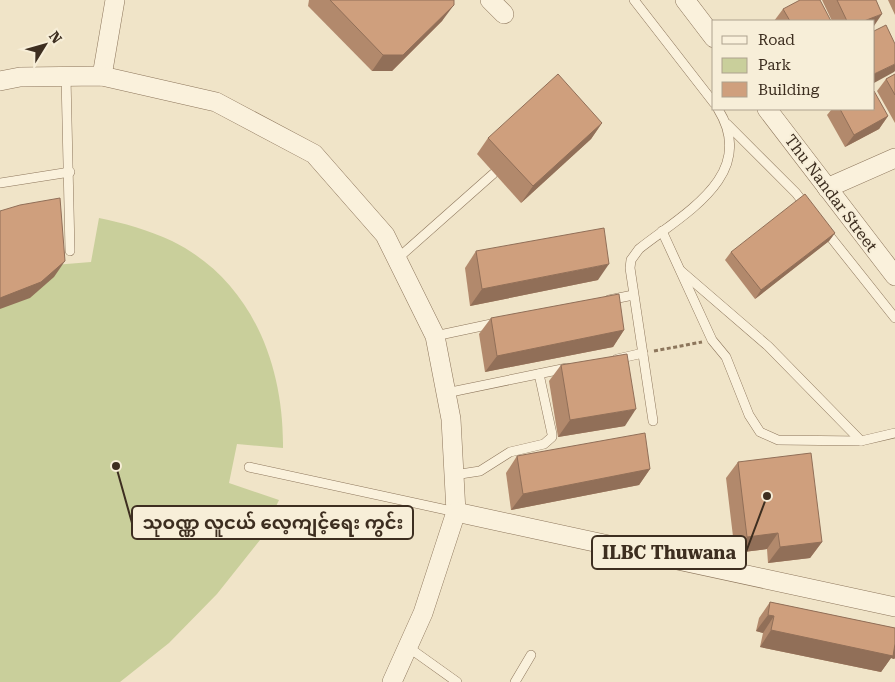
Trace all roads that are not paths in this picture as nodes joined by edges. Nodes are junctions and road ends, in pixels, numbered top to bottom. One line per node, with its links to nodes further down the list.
1 (115, 0): 7 (street)
2 (490, 0): 5 (street)
3 (634, 0): 10 (lane)
4 (685, 0): 6 (street)
5 (504, 14)
6 (712, 35)
7 (102, 76): 8 (street); 21 (street)
8 (66, 77): 9 (street); 15 (lane)
9 (0, 81)
10 (712, 100)
11 (719, 110): 13 (lane)
12 (768, 110): 18 (street, Thu Nandar Street)
13 (725, 122): 19 (lane); 26 (lane)
14 (895, 158): 18 (street)
15 (70, 172): 17 (lane); 20 (lane)
16 (493, 174): 21 (lane)
17 (0, 183)
18 (827, 188): 23 (street, Thu Nandar Street)
19 (662, 231): 22 (lane); 24 (lane)
20 (70, 251)
21 (397, 259): 28 (street)
22 (679, 270): 37 (lane); 37 (lane)
23 (895, 276)
24 (633, 295): 25 (lane); 29 (lane)
25 (594, 303)
26 (895, 318)
27 (507, 321): 28 (lane)
28 (435, 336): 33 (street)
29 (643, 353): 30 (lane); 34 (lane)
30 (606, 361)
31 (577, 366): 32 (lane)
32 (539, 374): 33 (lane); 39 (lane)
33 (446, 392): 39 (street)
34 (653, 421)
35 (895, 433): 36 (lane); 37 (lane)
36 (895, 439)
37 (861, 441)
38 (249, 467): 40 (lane)
39 (454, 475): 40 (street)
40 (456, 512): 41 (street); 42 (street)
41 (895, 607)
42 (408, 647): 44 (street); 45 (lane)
43 (532, 655): 46 (lane)
44 (392, 682)
45 (457, 682)
46 (514, 682)

